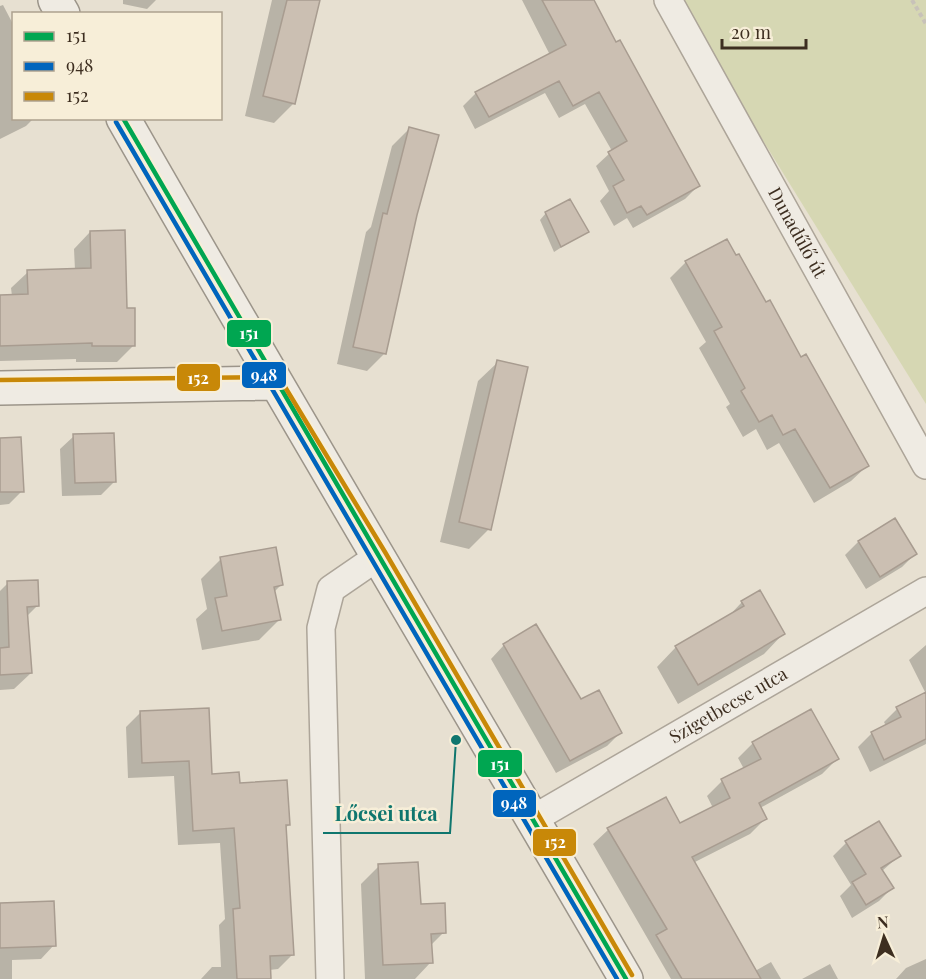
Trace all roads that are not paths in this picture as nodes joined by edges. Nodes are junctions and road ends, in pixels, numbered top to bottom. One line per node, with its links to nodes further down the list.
1 (668, 0): 5 (street, Dunadűlő út)
2 (124, 120): 3 (street)
3 (274, 383): 4 (street); 6 (street)
4 (0, 388)
5 (926, 465)
6 (379, 556): 8 (street); 9 (street)
7 (926, 591): 8 (street, Szigetbecse utca)
8 (533, 819): 10 (street)
9 (330, 979)
10 (626, 979)

